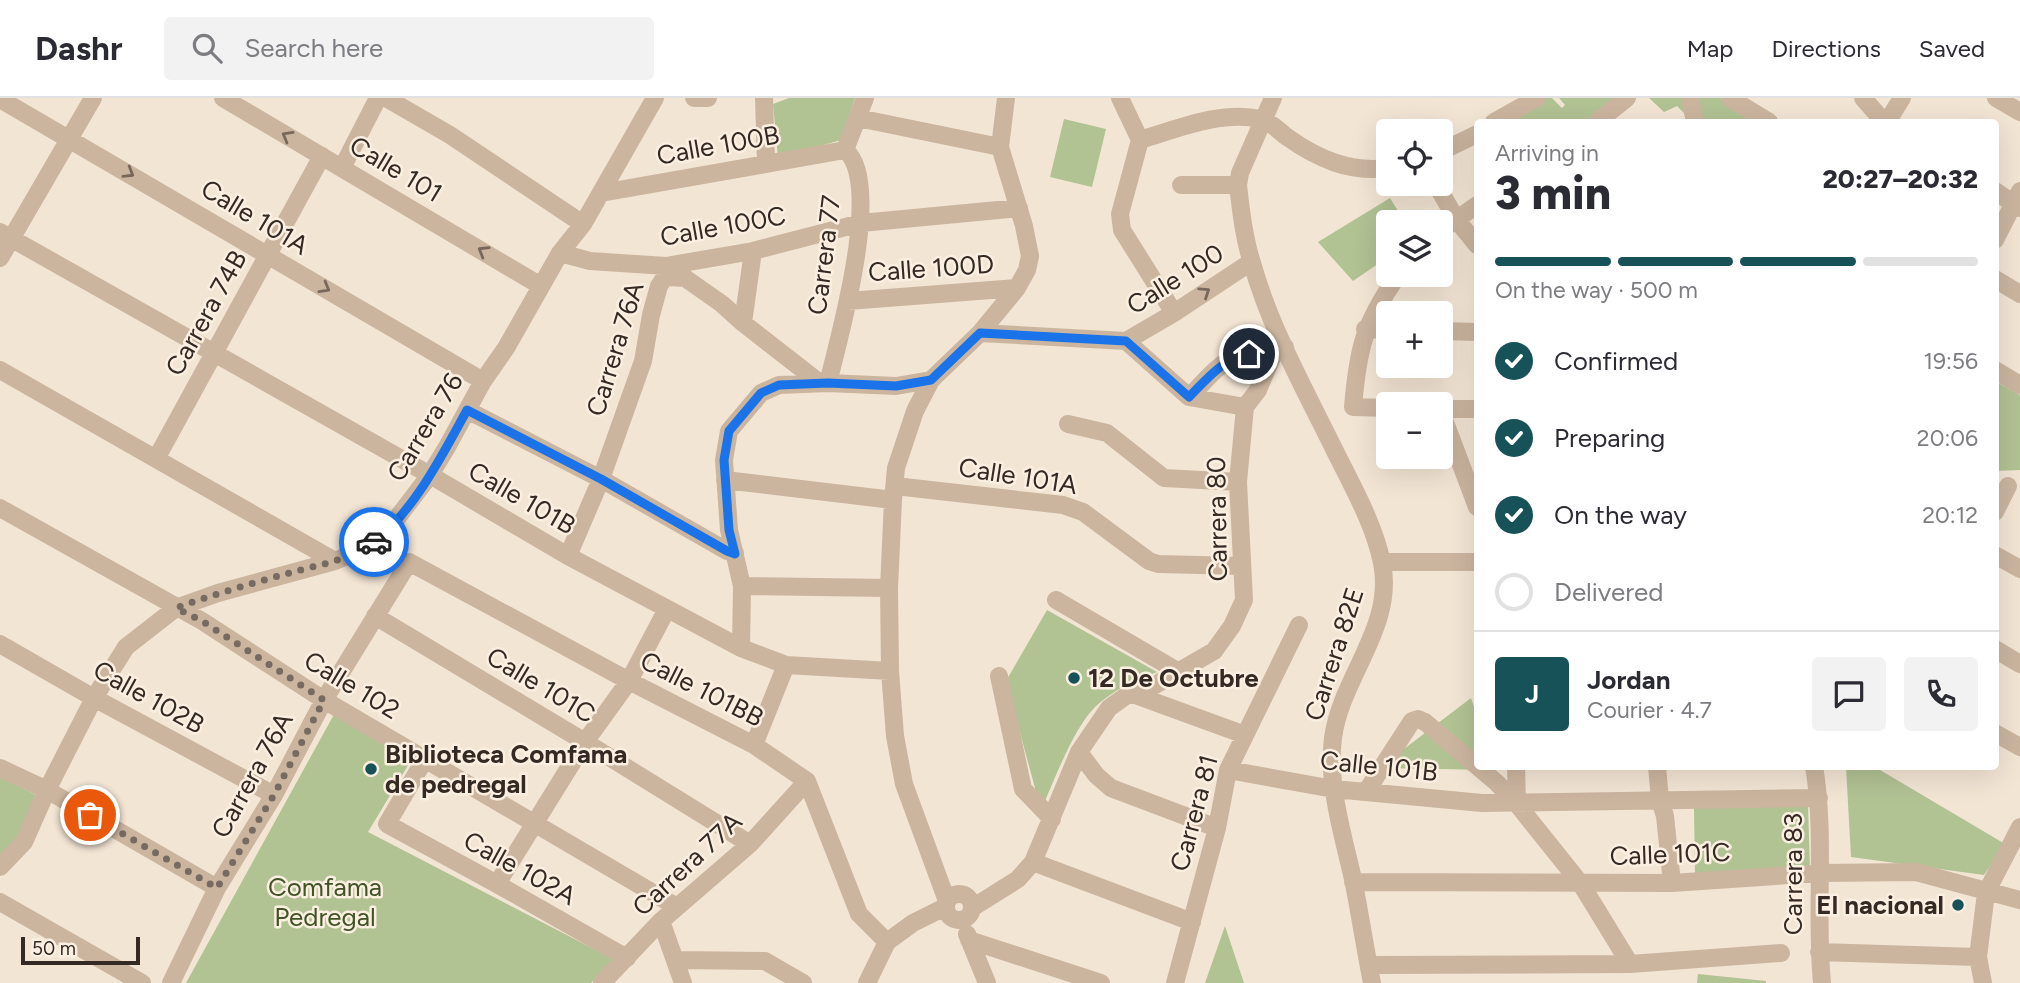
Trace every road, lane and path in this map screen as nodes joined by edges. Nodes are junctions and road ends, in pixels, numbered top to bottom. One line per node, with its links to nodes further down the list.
1 (93, 98): 33 (street)
2 (223, 98): 38 (street, Calle 101, one-way to 2)
3 (377, 98): 40 (street)
4 (386, 98): 53 (street)
5 (654, 98): 44 (street, Carrera 76)
6 (694, 98): 7 (street)
7 (708, 98)
8 (764, 98): 39 (street)
9 (865, 98): 23 (street)
10 (1006, 98): 36 (street)
11 (1120, 98): 34 (street)
12 (1273, 98): 24 (street)
13 (1537, 98): 25 (street)
14 (1627, 98): 26 (street)
15 (1690, 98): 27 (street)
16 (1730, 98): 28 (street)
17 (1748, 98): 29 (street)
18 (1863, 98): 30 (street)
19 (1902, 98): 31 (street)
20 (1996, 98): 22 (street)
21 (0, 99): 33 (street, Calle 101A)
22 (2020, 112)
23 (858, 118): 36 (street); 37 (street)
24 (1262, 119): 34 (street); 41 (street); 43 (street, Carrera 82E)
25 (1499, 119)
26 (1601, 119)
27 (1694, 119)
28 (1764, 119)
29 (1765, 119)
30 (1883, 119)
31 (1888, 119)
32 (1474, 135): 35 (street)
33 (70, 138): 55 (street); 59 (street, Calle 101A, one-way to 59)
34 (1140, 140): 68 (street)
35 (1453, 146)
36 (1000, 147): 49 (street)
37 (845, 150): 39 (street, Calle 100B); 52 (street, Carrera 77)
38 (322, 156): 40 (street, Calle 101); 59 (street, Carrera 74B)
39 (766, 163): 44 (street, Calle 100B)
40 (342, 168): 63 (street, Calle 101, one-way to 40)
41 (1376, 169)
42 (1181, 185): 43 (street)
43 (1238, 185): 61 (street, Carrera 82E)
44 (601, 193): 53 (street, Carrera 76)
45 (1999, 193): 47 (street)
46 (1443, 196): 50 (street)
47 (2018, 201): 54 (street)
48 (1474, 207): 50 (street)
49 (1019, 208): 52 (street, Calle 100C); 65 (street)
50 (1456, 219): 51 (street); 56 (street)
51 (1453, 221)
52 (860, 223): 57 (street, Calle 100C); 67 (street, Carrera 77)
53 (583, 224): 58 (street, Carrera 76)
54 (1999, 233)
55 (6, 235): 60 (street); 77 (street, Calle 101B)
56 (1474, 241)
57 (753, 251): 58 (street, Calle 100C); 69 (street)
58 (559, 253): 63 (street, Carrera 76)
59 (268, 255): 77 (street, Carrera 74B); 81 (street, Calle 101A, one-way to 81)
60 (0, 258)
61 (1251, 262): 68 (street, Calle 100, one-way to 61); 76 (street, Carrera 82E)
62 (1999, 281): 66 (street)
63 (541, 286): 81 (street, Carrera 76)
64 (1390, 287): 70 (street)
65 (1017, 288): 67 (street, Calle 100D); 74 (street)
66 (2020, 294)
67 (848, 301): 82 (street, Carrera 77)
68 (1174, 313): 75 (street, Calle 100)
69 (743, 323): 82 (street); 94 (street, Carrera 76A)
70 (1366, 329): 71 (street); 86 (street)
71 (1376, 329)
72 (1453, 331): 73 (street)
73 (1474, 332)
74 (980, 333): 75 (street, Calle 100); 80 (street)
75 (1126, 341): 84 (street, Calle 100)
76 (1279, 351): 84 (street); 85 (street, Carrera 80); 108 (street, Carrera 82E)
77 (214, 353): 92 (street, Carrera 74B); 93 (street, Calle 101B)
78 (1, 372): 92 (street)
79 (1999, 372): 83 (street)
80 (931, 380): 82 (street); 98 (street)
81 (483, 381): 89 (street, Carrera 76)
82 (824, 383): 95 (street)
83 (2020, 385)
84 (1189, 397): 85 (street)
85 (1245, 407): 96 (street, Carrera 80)
86 (1376, 408)
87 (1453, 409): 88 (street)
88 (1474, 409)
89 (467, 410): 93 (street, Carrera 76); 94 (street)
90 (1068, 424): 96 (street)
91 (1453, 443): 99 (street)
92 (156, 459): 102 (street)
93 (430, 475): 104 (street, Calle 101B); 106 (street, Carrera 76)
94 (601, 479): 103 (street); 104 (street, Carrera 76A)
95 (725, 480): 98 (street, Calle 101A); 103 (street)
96 (1238, 482): 110 (street, Carrera 80)
97 (2008, 486): 100 (street)
98 (894, 493): 110 (street, Calle 101A); 114 (street)
99 (1474, 499)
100 (1999, 504)
101 (0, 508): 116 (street, Calle 102)
102 (300, 542): 106 (street); 112 (street)
103 (735, 554): 113 (street)
104 (568, 556): 117 (street, Calle 101B)
105 (1999, 557): 111 (street)
106 (335, 561): 112 (street, Carrera 76)
107 (409, 562): 118 (street, Carrera 76A); 128 (street, Calle 101BB)
108 (1382, 562): 109 (street); 147 (street, Carrera 82E)
109 (1474, 562)
110 (1242, 566): 126 (street, Carrera 80)
111 (2020, 569)
112 (290, 573): 116 (street, Carrera 76)
113 (742, 586): 114 (street); 121 (street)
114 (889, 588): 125 (street)
115 (1056, 600): 126 (street)
116 (176, 608): 130 (street, Carrera 76); 131 (street, Calle 102)
117 (667, 609): 121 (street, Calle 101B); 128 (street)
118 (375, 616): 131 (street, Carrera 76A); 134 (street, Calle 101C)
119 (1299, 625): 132 (street, Carrera 81)
120 (0, 644): 130 (street, Calle 102B)
121 (741, 648): 124 (street, Calle 101B)
122 (1999, 651): 123 (street)
123 (2020, 664)
124 (786, 665): 125 (street, Calle 101B); 135 (street)
125 (890, 671): 171 (street)
126 (1179, 672): 129 (street, Carrera 80)
127 (999, 676): 154 (street)
128 (629, 681): 134 (street); 135 (street, Calle 101BB)
129 (1130, 693): 132 (street); 137 (street, Carrera 80)
130 (94, 698): 148 (street, Carrera 76); 150 (street, Calle 102B)
131 (324, 700): 138 (street, Calle 102); 150 (street, Carrera 76A)
132 (1245, 735): 141 (street, Carrera 81)
133 (1999, 735): 136 (street)
134 (585, 741): 155 (street); 158 (street, Calle 101C)
135 (754, 745): 146 (street, Calle 101BB)
136 (2020, 747)
137 (1079, 751): 154 (street, Carrera 80); 157 (street)
138 (425, 759): 155 (street, Calle 102); 164 (street, Calle 102A)
139 (1474, 764): 149 (street)
140 (0, 768): 148 (street)
141 (1228, 770): 147 (street, Calle 101B); 157 (street, Carrera 81)
142 (1482, 770): 153 (street)
143 (1517, 770): 153 (street)
144 (1657, 770): 152 (street)
145 (1815, 770): 151 (street, Carrera 83)
146 (807, 781): 158 (street, Carrera 77A); 174 (street)
147 (1334, 789): 149 (street, Calle 101B); 162 (street, Carrera 82E)
148 (47, 790): 160 (street, Carrera 76); 166 (street)
149 (1366, 792): 153 (street, Calle 101B)
150 (274, 795): 166 (street, Carrera 76A)
151 (1819, 798): 152 (street, Calle 101B); 161 (street, Carrera 83)
152 (1660, 800): 153 (street, Calle 101B); 163 (street)
153 (1517, 804): 165 (street)
154 (1052, 819): 159 (street, Carrera 80)
155 (534, 823): 164 (street); 170 (street, Calle 102)
156 (2020, 827): 167 (street)
157 (1217, 828): 173 (street, Carrera 81)
158 (750, 844): 170 (street, Carrera 77A)
159 (1033, 862): 171 (street, Carrera 80); 173 (street)
160 (0, 867)
161 (1819, 873): 163 (street, Calle 101C); 167 (street, Calle 101C); 175 (street, Carrera 83)
162 (1353, 882): 165 (street, Calle 101C); 182 (street, Carrera 82E)
163 (1672, 883): 165 (street, Calle 101C)
164 (496, 884): 178 (street, Calle 102A)
165 (1581, 884): 181 (street)
166 (217, 888): 184 (street, Carrera 76A)
167 (1986, 892): 168 (street); 177 (street)
168 (2020, 900)
169 (0, 902): 183 (street)
170 (677, 907): 172 (street, Carrera 77A)
171 (960, 913): 174 (street, Carrera 80); 189 (street); 190 (street)
172 (662, 921): 178 (street, Carrera 77A); 179 (street)
173 (1192, 922): 191 (street, Carrera 81)
174 (887, 942): 188 (street)
175 (1819, 952): 177 (street); 194 (street, Carrera 83)
176 (1781, 953): 181 (street)
177 (1978, 957): 195 (street)
178 (627, 958): 185 (street, Carrera 77A)
179 (677, 961): 186 (street); 187 (street)
180 (1427, 964): 181 (street); 182 (street); 193 (street)
181 (1630, 964)
182 (1369, 965): 192 (street, Carrera 82E)
183 (142, 983)
184 (171, 983)
185 (602, 983)
186 (683, 983)
187 (803, 983)
188 (867, 983)
189 (987, 983)
190 (1101, 983)
191 (1175, 983)
192 (1372, 983)
193 (1434, 983)
194 (1822, 983)
195 (1983, 983)

